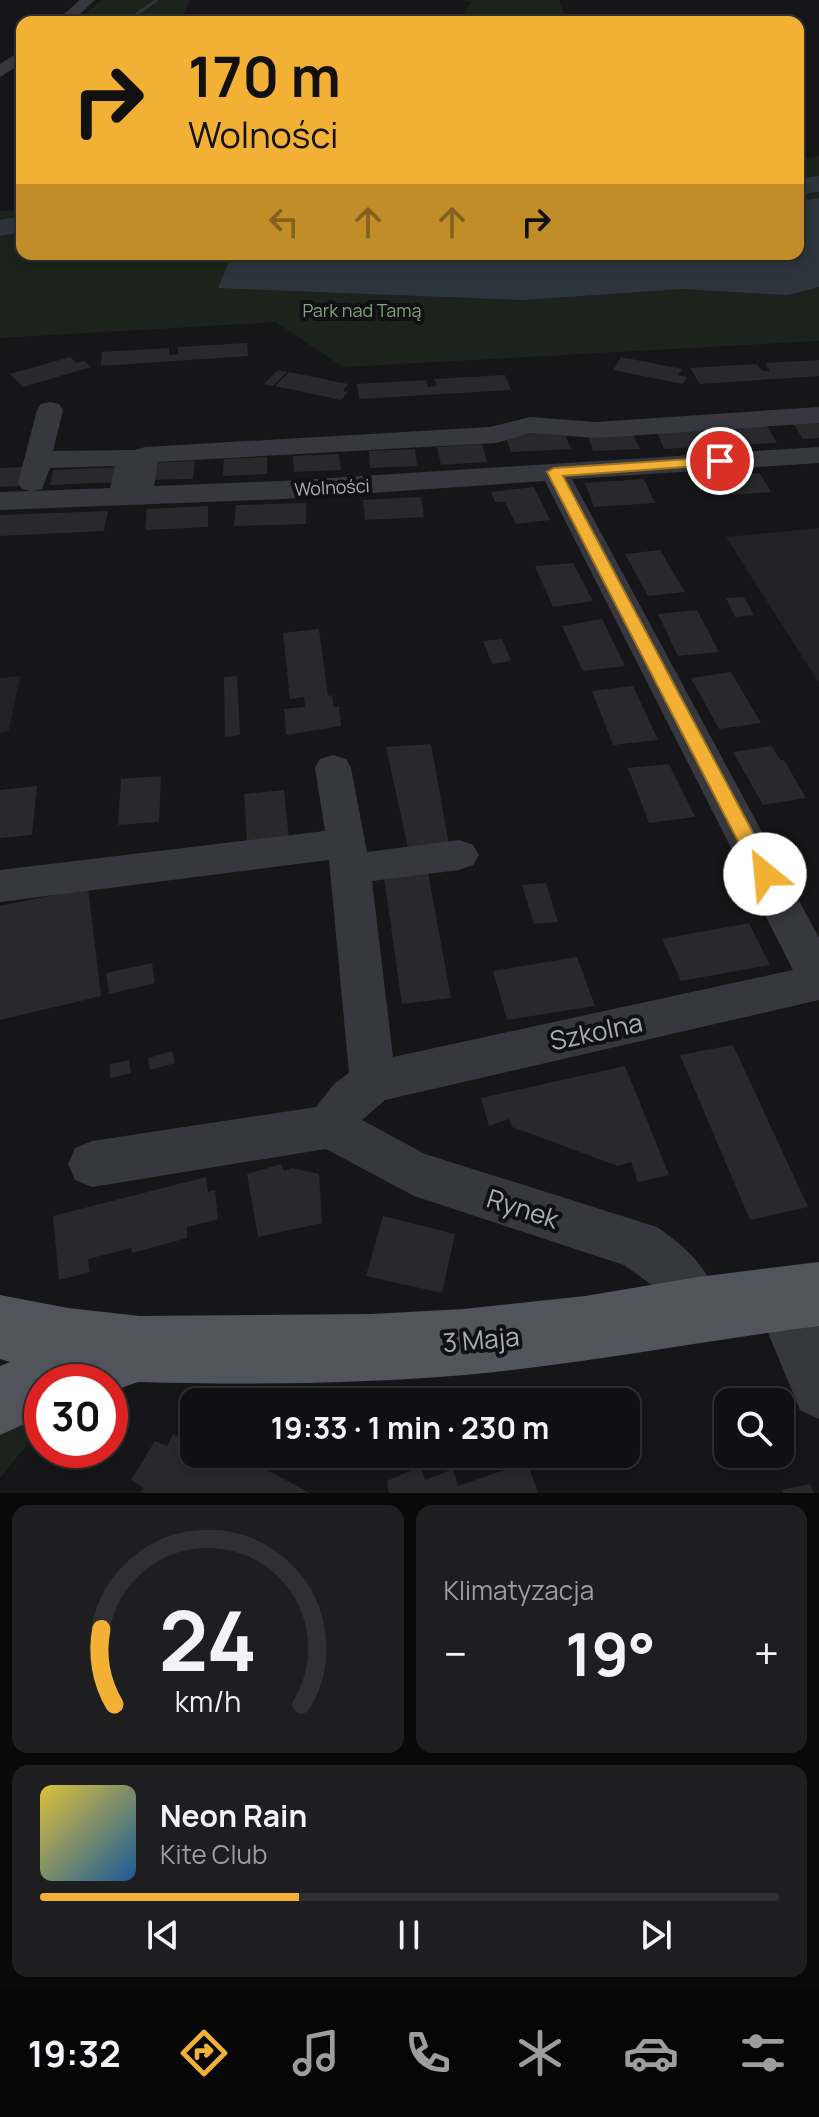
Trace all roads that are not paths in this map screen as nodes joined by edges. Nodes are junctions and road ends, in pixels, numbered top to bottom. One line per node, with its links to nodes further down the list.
1 (88, 0): 2 (street)
2 (69, 16)
3 (16, 60): 4 (street)
4 (0, 72)
5 (50, 410): 13 (street)
6 (819, 415): 7 (street)
7 (778, 418): 8 (street); 12 (street, Wolności)
8 (646, 427): 9 (street); 14 (street)
9 (496, 435): 10 (street); 16 (street)
10 (350, 444): 11 (street); 17 (street)
11 (281, 449): 18 (street); 19 (street)
12 (812, 455): 14 (street, Wolności)
13 (36, 460): 19 (street); 20 (street)
14 (664, 465): 15 (street, Wolności)
15 (554, 472): 16 (street, Wolności); 26 (street)
16 (508, 475): 17 (street, Wolności)
17 (358, 485): 18 (street, Wolności)
18 (283, 490): 19 (street, Wolności)
19 (131, 496): 20 (street, Wolności)
20 (29, 500): 21 (street, Wolności)
21 (0, 501)
22 (333, 768): 24 (street)
23 (459, 855): 24 (street)
24 (348, 856): 25 (street); 27 (street)
25 (0, 886)
26 (819, 981): 27 (street, Szkolna)
27 (373, 1082): 28 (street)
28 (330, 1127): 29 (street); 31 (street, Rynek)
29 (92, 1164)
30 (800, 1296): 31 (main road, 3 Maja); 36 (street)
31 (698, 1309): 34 (main road, 3 Maja)
32 (0, 1327): 34 (main road, 3 Maja)
33 (0, 1345): 35 (main road)
34 (140, 1349): 37 (main road, 3 Maja)
35 (0, 1364)
36 (819, 1391)
37 (0, 1401)

